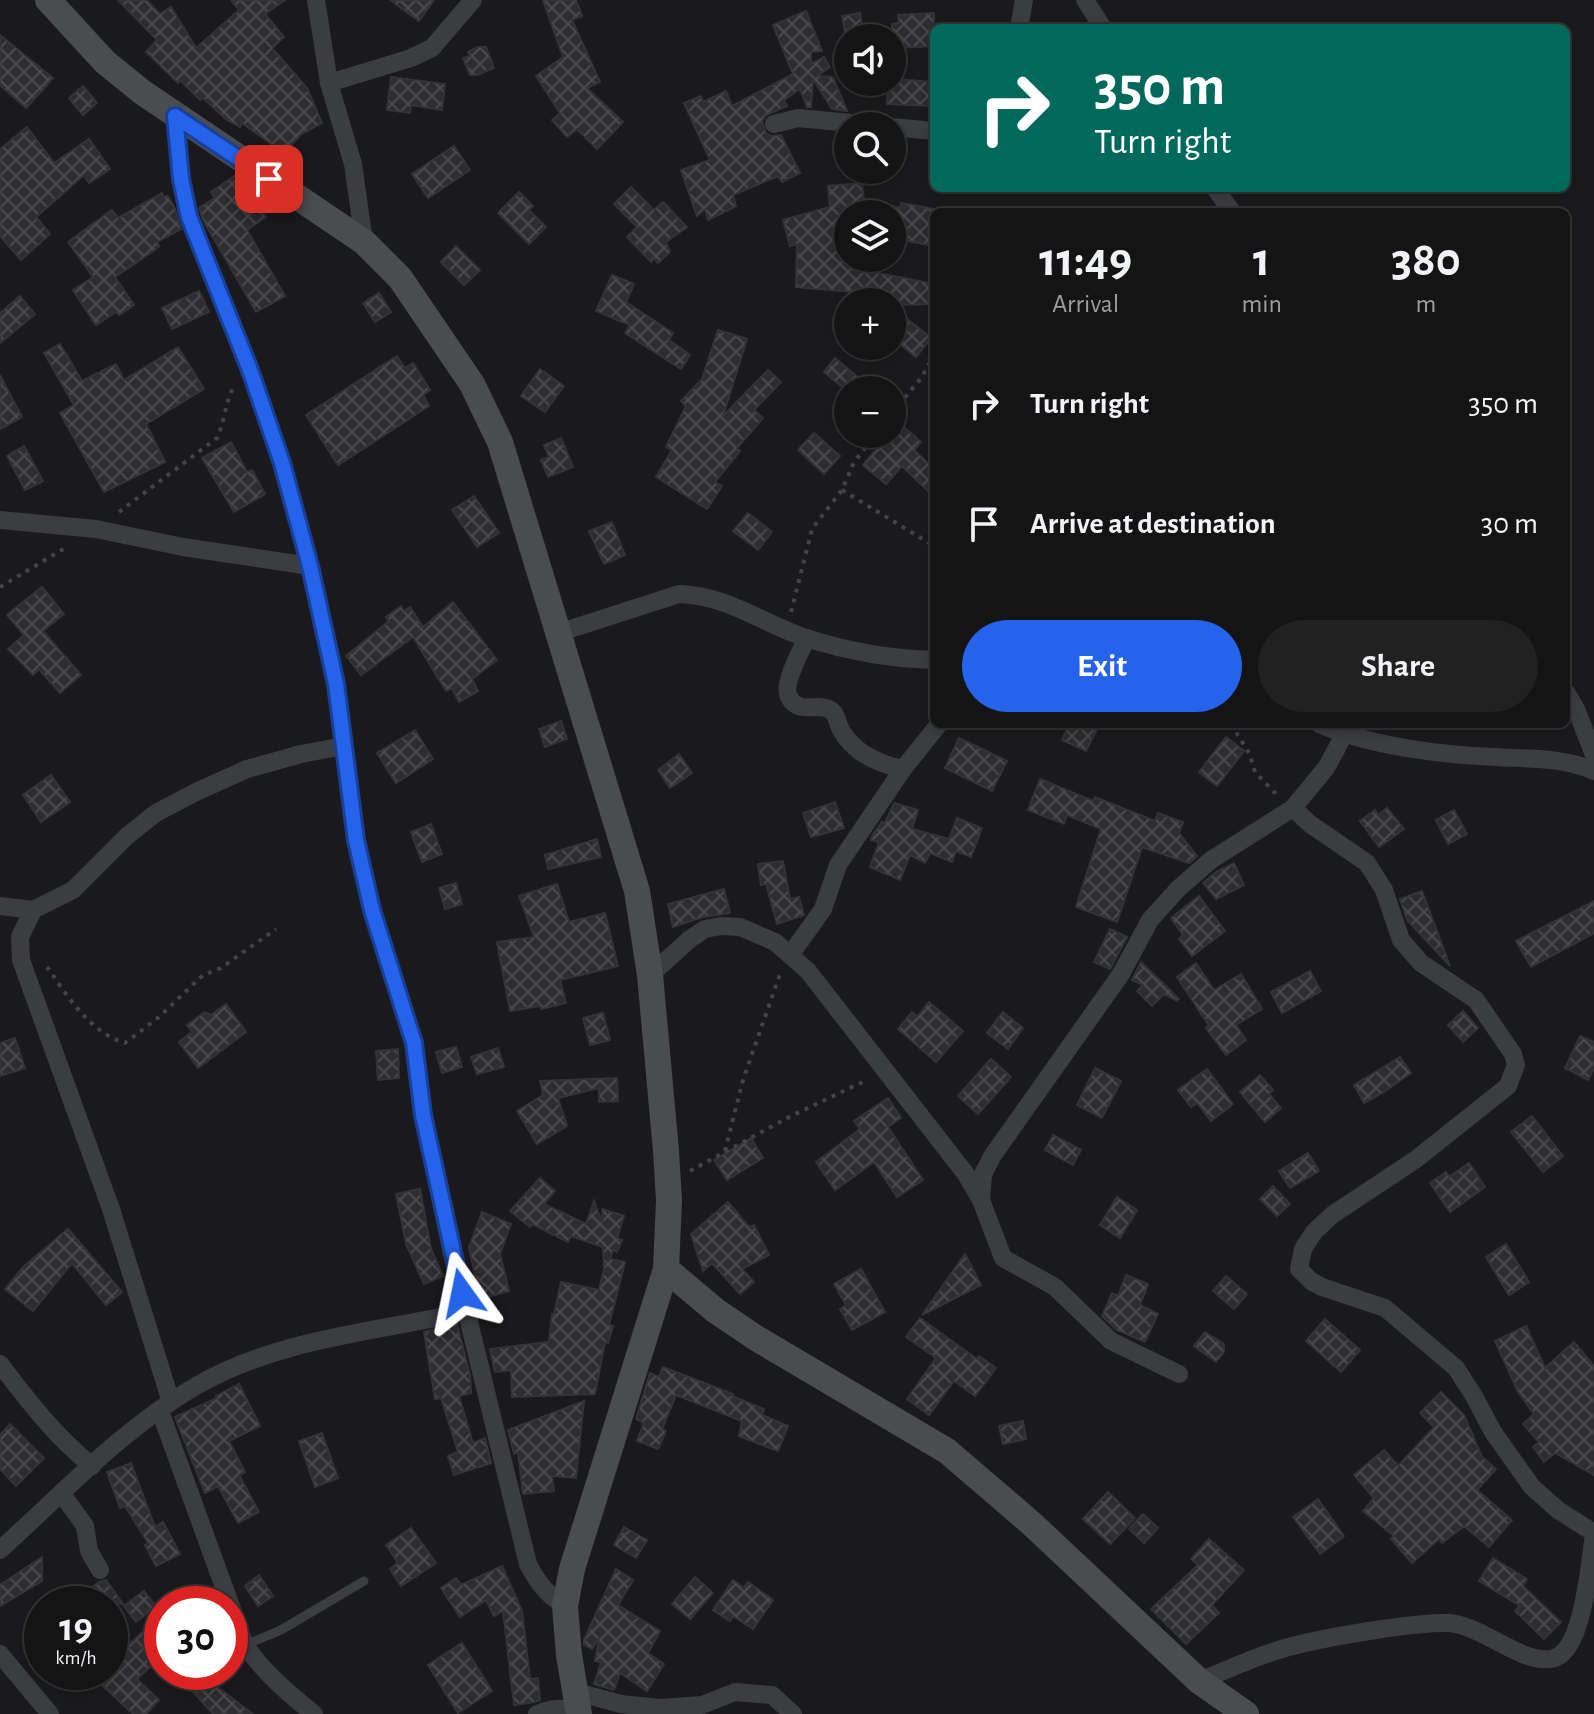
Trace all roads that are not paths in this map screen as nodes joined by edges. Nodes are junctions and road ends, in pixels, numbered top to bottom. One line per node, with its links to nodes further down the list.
1 (48, 0): 9 (street)
2 (316, 0): 8 (street)
3 (473, 0): 8 (street)
4 (1024, 0): 6 (street)
5 (1085, 0): 7 (street)
6 (1020, 24)
7 (1100, 24)
8 (329, 83): 12 (street)
9 (175, 116): 12 (street); 14 (street)
10 (774, 124): 11 (street)
11 (930, 130)
12 (364, 242): 15 (street)
13 (0, 520): 14 (street)
14 (310, 566): 22 (street)
15 (558, 633): 16 (street); 30 (street)
16 (807, 638): 17 (street); 24 (street)
17 (930, 660)
18 (1570, 699): 23 (street)
19 (936, 728): 24 (street)
20 (1328, 728): 21 (street)
21 (1344, 735): 25 (street); 26 (street)
22 (344, 746): 28 (street); 33 (street)
23 (1594, 755)
24 (903, 769): 29 (street)
25 (1594, 771)
26 (1293, 808): 31 (street); 39 (street)
27 (0, 906): 28 (street)
28 (33, 910): 36 (street)
29 (791, 954): 30 (street); 31 (street)
30 (650, 975): 32 (street)
31 (981, 1200): 35 (street)
32 (666, 1269): 44 (street); 48 (street)
33 (462, 1293): 36 (street); 44 (street)
34 (0, 1364): 37 (street)
35 (1179, 1374)
36 (166, 1406): 37 (street); 43 (street)
37 (92, 1466): 38 (street)
38 (62, 1494): 40 (street); 41 (street)
39 (1594, 1535): 48 (street)
40 (0, 1550)
41 (100, 1570)
42 (364, 1581): 45 (lane)
43 (225, 1586)
44 (565, 1606): 49 (street)
45 (248, 1644)
46 (248, 1649): 51 (street)
47 (0, 1654): 50 (street)
48 (1199, 1681): 54 (street)
49 (578, 1707): 52 (street); 53 (street)
50 (50, 1714)
51 (314, 1714)
52 (537, 1714)
53 (793, 1714)
54 (1246, 1714)

